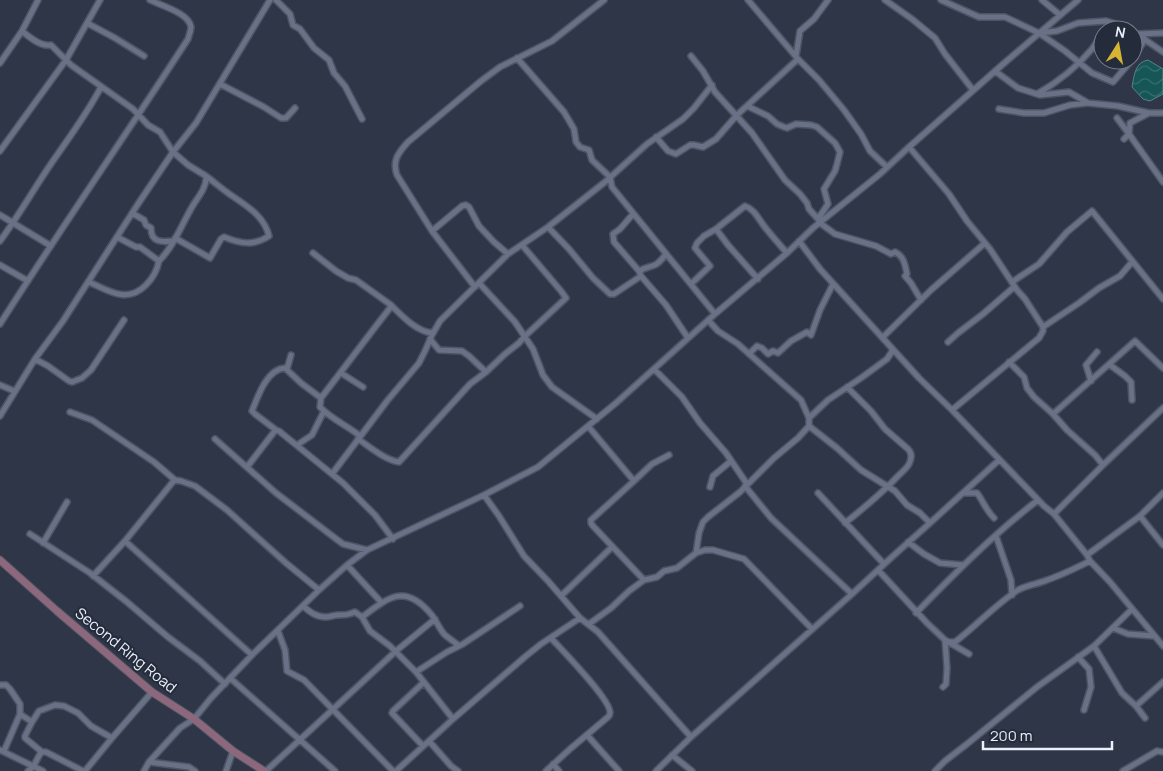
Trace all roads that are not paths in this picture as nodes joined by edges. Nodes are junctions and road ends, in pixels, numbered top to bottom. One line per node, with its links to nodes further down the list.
1 (38, 0): 16 (street)
2 (100, 0): 15 (street)
3 (150, 0): 44 (street)
4 (270, 0): 33 (street)
5 (276, 0): 47 (street)
6 (604, 0): 26 (street)
7 (828, 0): 27 (street)
8 (885, 0): 36 (street)
9 (941, 0): 18 (street)
10 (1042, 0): 13 (street)
11 (1078, 0): 13 (street)
12 (749, 1): 27 (street)
13 (1060, 15): 18 (street)
14 (1093, 22): 18 (street)
15 (87, 23): 24 (street); 28 (street)
16 (22, 31): 28 (street); 29 (street)
17 (1143, 32): 19 (street)
18 (1039, 33): 30 (street); 32 (street)
19 (1163, 33)
20 (1145, 40): 21 (street); 23 (street)
21 (1143, 43)
22 (1093, 47): 30 (street)
23 (1163, 52)
24 (144, 56)
25 (691, 56): 34 (street)
26 (517, 58): 56 (street); 67 (street)
27 (797, 58): 39 (street); 54 (street)
28 (66, 60): 35 (street); 52 (street)
29 (0, 63)
30 (1080, 63): 31 (street); 37 (street)
31 (1124, 70)
32 (995, 71): 36 (street); 37 (street)
33 (220, 84): 40 (street); 53 (street)
34 (712, 85): 45 (street); 49 (street)
35 (101, 87): 44 (street); 64 (street)
36 (974, 90): 51 (street)
37 (1037, 94): 38 (street)
38 (1088, 103): 41 (street); 43 (street)
39 (747, 106): 45 (street); 63 (street)
40 (295, 108)
41 (1000, 109)
42 (1163, 113): 43 (street)
43 (1149, 114): 48 (street)
44 (139, 115): 53 (street); 74 (street)
45 (737, 115): 49 (street); 63 (street)
46 (1117, 118): 48 (street)
47 (362, 119)
48 (1129, 134): 50 (street); 57 (street)
49 (656, 138): 56 (street)
50 (1124, 139)
51 (909, 147): 54 (street); 72 (street)
52 (0, 151)
53 (173, 152): 55 (street); 61 (street)
54 (887, 167): 63 (street)
55 (206, 176): 69 (street); 69 (street)
56 (610, 177): 58 (street); 59 (street)
57 (1163, 182)
58 (601, 184): 59 (street); 65 (street)
59 (612, 187): 62 (street)
60 (0, 214): 64 (street)
61 (132, 214): 68 (street); 69 (street)
62 (633, 214): 78 (street); 82 (street)
63 (819, 221): 71 (street); 91 (street)
64 (13, 223): 70 (street); 74 (street)
65 (548, 227): 73 (street); 82 (street)
66 (716, 229): 76 (street); 83 (street); 86 (street)
67 (432, 231): 77 (street); 89 (street)
68 (117, 236): 79 (street); 85 (street)
69 (174, 240): 79 (street)
70 (0, 241)
71 (799, 242): 76 (street); 87 (street)
72 (985, 243): 88 (street); 91 (street)
73 (522, 245): 77 (street); 99 (street)
74 (51, 246): 84 (street)
75 (313, 253): 92 (street)
76 (787, 253): 83 (street)
77 (508, 254): 89 (street)
78 (666, 254): 82 (street); 86 (street)
79 (159, 261): 85 (street)
80 (1132, 262): 88 (street); 90 (street); 97 (street)
81 (0, 265): 84 (street)
82 (640, 274): 101 (street)
83 (758, 279): 93 (street)
84 (28, 281): 96 (street)
85 (89, 282): 107 (street)
86 (691, 284): 93 (street)
87 (833, 284): 100 (street); 105 (street)
88 (1013, 284): 97 (street); 102 (street)
89 (477, 285): 98 (street); 99 (street)
90 (1163, 299)
91 (921, 300): 100 (street)
92 (391, 305): 98 (street); 114 (street)
93 (715, 314): 95 (street)
94 (124, 320): 107 (street)
95 (708, 320): 101 (street); 105 (street)
96 (0, 324)
97 (1043, 327): 108 (street)
98 (431, 336): 113 (street); 133 (street)
99 (524, 337): 113 (street); 129 (street)
100 (883, 337): 103 (street)
101 (688, 338): 112 (street)
102 (948, 342)
103 (893, 350): 118 (street); 123 (street)
104 (1097, 352): 115 (street)
105 (749, 354): 128 (street)
106 (291, 355): 111 (street)
107 (35, 359): 119 (street)
108 (1009, 362): 123 (street); 126 (street)
109 (1110, 365): 110 (street); 115 (street); 121 (street)
110 (1163, 368)
111 (287, 369): 120 (street); 132 (street)
112 (654, 369): 129 (street); 138 (street)
113 (486, 372): 133 (street)
114 (341, 373): 117 (street); 120 (street)
115 (1091, 381): 126 (street)
116 (0, 385): 119 (street)
117 (363, 387)
118 (847, 387): 128 (street); 146 (street)
119 (14, 391): 127 (street)
120 (320, 398): 125 (street)
121 (1132, 400)
122 (1163, 408): 139 (street)
123 (952, 410): 137 (street)
124 (70, 412): 142 (street)
125 (324, 412): 133 (street); 135 (street)
126 (1053, 414): 139 (street)
127 (0, 416)
128 (809, 418): 131 (street)
129 (597, 419): 130 (street)
130 (588, 426): 143 (street); 150 (street)
131 (809, 426): 144 (street); 146 (street)
132 (276, 430): 135 (street); 140 (street)
133 (359, 438): 141 (street)
134 (215, 439): 140 (street)
135 (297, 446): 141 (street)
136 (669, 455): 143 (street)
137 (1000, 460): 148 (street); 151 (street)
138 (731, 462): 144 (street); 145 (street)
139 (1103, 465): 153 (street)
140 (247, 467): 166 (street)
141 (332, 474): 160 (street)
142 (175, 480): 161 (street); 177 (street)
143 (634, 481): 165 (street)
144 (746, 485): 167 (street); 178 (street)
145 (710, 487)
146 (888, 487): 156 (street); 157 (street)
147 (818, 493): 156 (street)
148 (963, 493): 155 (street); 157 (street)
149 (1163, 493): 154 (street)
150 (484, 495): 160 (street); 180 (street)
151 (1038, 500): 153 (street); 159 (street)
152 (67, 502): 163 (street)
153 (1054, 514): 168 (street)
154 (1140, 516): 164 (street); 168 (street)
155 (994, 518)
156 (845, 523): 171 (street)
157 (930, 523): 162 (street)
158 (30, 534): 163 (street)
159 (996, 536): 173 (street); 179 (street)
160 (392, 539): 166 (street)
161 (126, 541): 175 (street); 201 (street)
162 (908, 542): 171 (street); 173 (street)
163 (43, 543): 175 (street)
164 (1163, 545)
165 (612, 547): 176 (street); 180 (street)
166 (368, 550): 172 (street)
167 (696, 553): 176 (street); 191 (street)
168 (1087, 555): 170 (street)
169 (0, 560): 210 (street, Second Ring Road)
170 (1090, 561): 179 (street); 184 (street)
171 (884, 564): 174 (street)
172 (347, 565): 177 (street); 181 (street)
173 (963, 566): 185 (street)
174 (878, 570): 178 (street); 185 (street)
175 (93, 576): 207 (street)
176 (644, 580): 189 (street)
177 (319, 590): 182 (street)
178 (852, 594): 191 (street)
179 (1012, 595): 195 (street)
180 (561, 596): 187 (street)
181 (381, 602): 186 (street); 188 (street)
182 (303, 606): 186 (street); 192 (street)
183 (520, 606): 196 (street)
184 (1132, 609): 190 (street); 193 (street)
185 (916, 613): 195 (street)
186 (362, 617): 199 (street)
187 (580, 618): 189 (street); 194 (street)
188 (435, 619): 196 (street); 199 (street)
189 (588, 624): 220 (street)
190 (1113, 628): 193 (street); 197 (street)
191 (812, 629): 220 (street)
192 (278, 631): 201 (street); 212 (street)
193 (1154, 636): 198 (street)
194 (551, 638): 217 (street); 219 (street)
195 (945, 640): 200 (street); 209 (street)
196 (459, 646): 203 (street)
197 (1094, 646): 202 (street); 211 (street)
198 (1163, 646)
199 (396, 652): 203 (street); 212 (street)
200 (969, 654)
201 (252, 655): 204 (street)
202 (1078, 657): 213 (street); 248 (street)
203 (416, 672): 205 (street)
204 (230, 678): 207 (street); 222 (street)
205 (424, 682): 217 (street); 224 (street)
206 (1163, 682): 211 (street)
207 (225, 684): 216 (street)
208 (0, 685): 214 (street)
209 (943, 687)
210 (152, 692): 216 (street, Second Ring Road); 221 (street)
211 (1136, 706): 215 (street)
212 (332, 709): 222 (street); 241 (street)
213 (1084, 710)
214 (20, 714): 218 (street); 225 (street)
215 (1145, 718)
216 (194, 719): 226 (street, Second Ring Road); 230 (street)
217 (453, 719): 223 (street)
218 (32, 722): 221 (street); 227 (street)
219 (586, 735): 231 (street); 245 (street)
220 (691, 737): 229 (street)
221 (112, 738): 235 (street)
222 (299, 739): 239 (street); 240 (street)
223 (429, 741): 224 (street); 242 (street)
224 (423, 746): 241 (street)
225 (2, 751): 232 (street)
226 (233, 751): 238 (street); 239 (street, Second Ring Road)
227 (42, 752): 232 (street); 235 (street)
228 (1163, 752): 249 (street)
229 (672, 755): 246 (street); 247 (street)
230 (149, 762): 236 (street); 237 (street)
231 (553, 764): 243 (street); 244 (street)
232 (33, 767): 233 (street); 234 (street)
233 (28, 771)
234 (43, 771)
235 (84, 771)
236 (144, 771)
237 (196, 771)
238 (226, 771)
239 (265, 771)
240 (335, 771)
241 (394, 771)
242 (458, 771)
243 (546, 771)
244 (559, 771)
245 (619, 771)
246 (656, 771)
247 (692, 771)
248 (935, 771)
249 (1123, 771)

